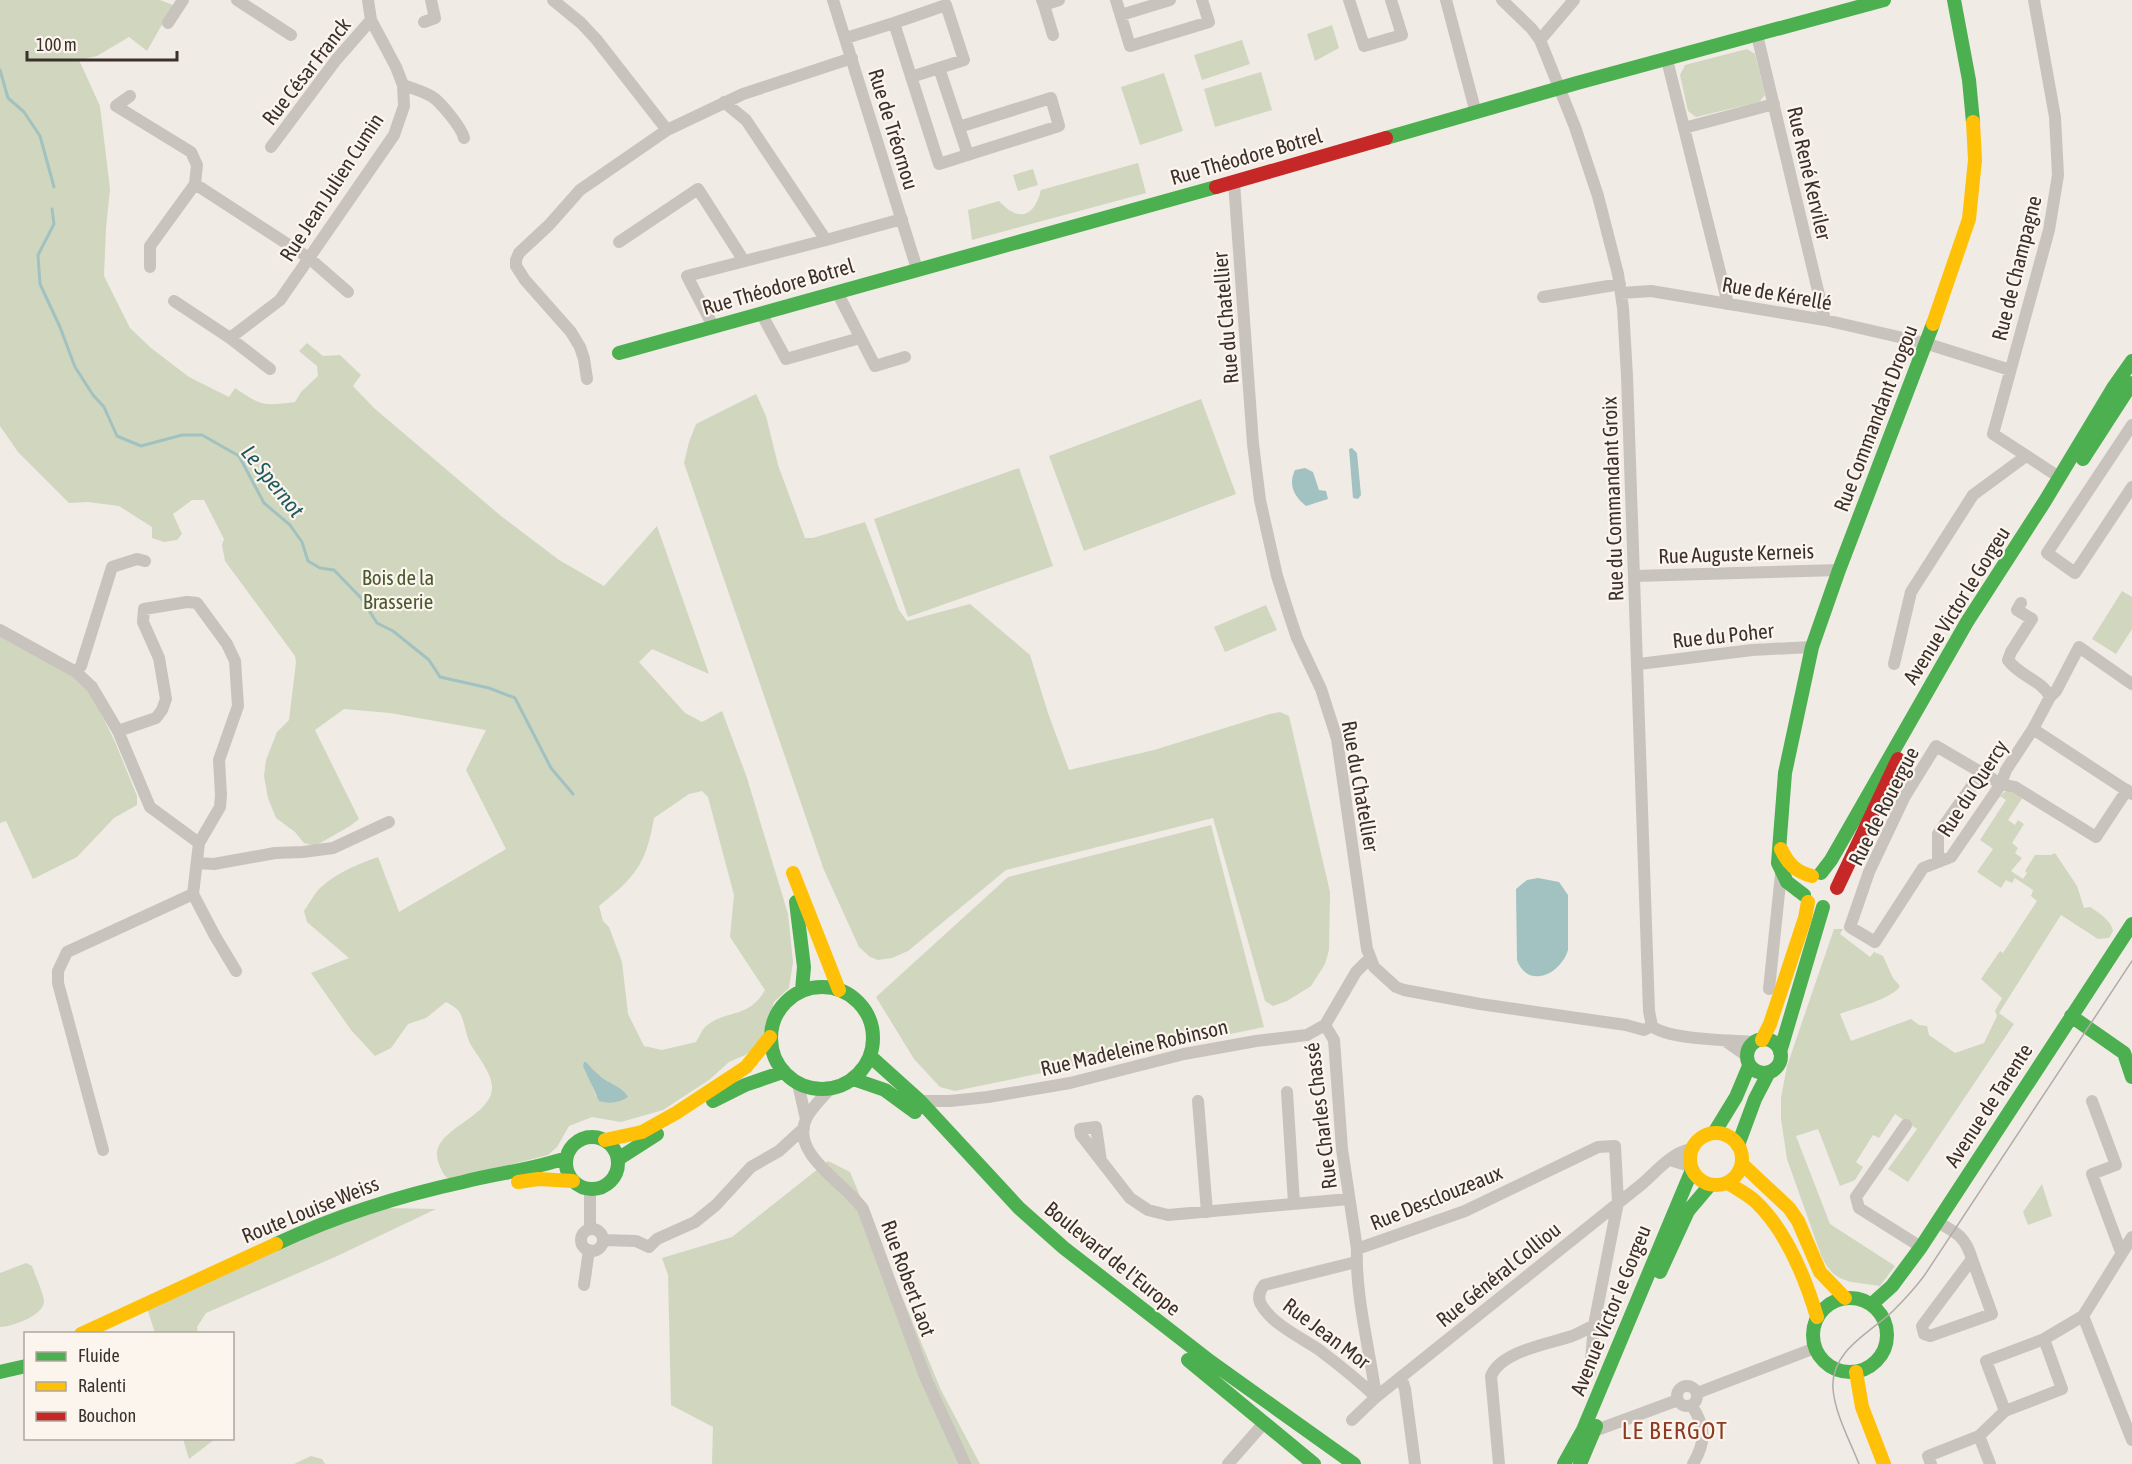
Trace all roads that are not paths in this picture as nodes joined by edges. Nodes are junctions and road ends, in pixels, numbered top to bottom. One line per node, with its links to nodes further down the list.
1 (183, 0): 25 (street)
2 (237, 0): 27 (street)
3 (368, 0): 23 (street, Rue Jean Julien Cumin)
4 (431, 0): 24 (street)
5 (553, 0): 44 (street)
6 (833, 0): 30 (street, Rue de Tréornou)
7 (1059, 0): 20 (street)
8 (1116, 0): 22 (street)
9 (1170, 0): 22 (street)
10 (1202, 0): 22 (street)
11 (1349, 0): 12 (street)
12 (1391, 0)
13 (1446, 0): 41 (street)
14 (1502, 0): 31 (street, Rue du Commandant Groix)
15 (1575, 0): 31 (street)
16 (1830, 0): 21 (street)
17 (1884, 0): 21 (main road, Rue Théodore Botrel)
18 (1954, 0): 68 (main road, Rue Commandant Drogou)
19 (2034, 0): 73 (street, Rue de Champagne)
20 (1043, 2): 28 (street)
21 (1835, 14): 29 (main road, Rue Théodore Botrel)
22 (1121, 15)
23 (372, 20): 36 (street, Rue Jean Julien Cumin); 46 (street, Rue César Franck)
24 (424, 22)
25 (168, 23)
26 (894, 23): 30 (street); 34 (street); 35 (street)
27 (291, 35)
28 (1053, 35)
29 (1757, 35): 33 (main road, Rue Théodore Botrel); 40 (street, Rue René Kerviler)
30 (846, 38): 32 (street, Rue de Tréornou)
31 (1540, 40): 37 (street, Rue du Commandant Groix)
32 (852, 58): 39 (street); 50 (street, Rue de Tréornou)
33 (1667, 60): 37 (main road, Rue Théodore Botrel); 43 (street)
34 (939, 68): 35 (street); 42 (street)
35 (911, 77): 47 (street)
36 (403, 85): 45 (street); 53 (street, Rue Jean Julien Cumin)
37 (1561, 88): 41 (main road, Rue Théodore Botrel); 57 (street, Rue du Commandant Groix)
38 (130, 96): 49 (street)
39 (724, 102): 44 (street); 51 (street)
40 (1774, 104): 43 (street); 64 (street, Rue René Kerviler)
41 (1476, 112): 48 (main road, Rue Théodore Botrel)
42 (959, 127): 47 (street); 47 (street)
43 (1684, 128): 62 (street)
44 (668, 130): 74 (street)
45 (464, 138)
46 (271, 147)
47 (968, 155)
48 (1234, 182): 56 (main road, Rue Théodore Botrel); 110 (street, Rue du Chatellier)
49 (195, 184): 53 (street); 55 (street)
50 (902, 219): 51 (street); 56 (street, Rue de Tréornou)
51 (826, 240): 54 (street)
52 (618, 242): 54 (street)
53 (309, 258): 58 (street); 66 (street, Rue Jean Julien Cumin)
54 (744, 261): 65 (street)
55 (150, 267)
56 (917, 269): 59 (main road, Rue Théodore Botrel)
57 (1620, 288): 60 (street, Rue de Kérellé); 62 (street, Rue de Kérellé); 83 (street, Rue du Commandant Groix)
58 (348, 292)
59 (837, 292): 63 (main road, Rue Théodore Botrel); 67 (street)
60 (1543, 297)
61 (174, 301): 66 (street)
62 (1728, 304): 64 (street, Rue de Kérellé)
63 (761, 313): 65 (main road, Rue Théodore Botrel); 67 (street)
64 (1825, 320): 68 (street, Rue de Kérellé)
65 (714, 326): 69 (main road, Rue Théodore Botrel)
66 (230, 338): 72 (street)
67 (860, 338): 70 (street)
68 (1925, 343): 73 (street, Rue de Kérellé); 82 (main road, Rue Commandant Drogou)
69 (619, 353)
70 (905, 357)
71 (2132, 361): 79 (main road, Avenue Victor le Gorgeu)
72 (270, 369)
73 (2010, 370): 78 (street, Rue de Champagne)
74 (587, 379)
75 (2132, 383): 76 (main road, Avenue Victor le Gorgeu)
76 (2115, 408): 77 (street); 104 (main road, Avenue Victor le Gorgeu)
77 (2131, 426): 80 (street)
78 (2026, 456): 79 (street, Rue de Champagne); 88 (street)
79 (2059, 477): 103 (main road, Avenue Victor le Gorgeu)
80 (2132, 487)
81 (145, 561): 89 (street)
82 (1839, 570): 83 (street, Rue Auguste Kerneis); 86 (main road, Rue Commandant Drogou)
83 (1635, 576): 87 (street, Rue du Commandant Groix)
84 (2021, 603): 91 (street)
85 (0, 630): 89 (street)
86 (1812, 647): 87 (street, Rue du Poher); 99 (main road, Rue Commandant Drogou)
87 (1639, 664): 117 (street, Rue du Commandant Groix)
88 (1894, 664)
89 (76, 672): 93 (street)
90 (2132, 684): 91 (street, Rue du Quercy)
91 (2050, 697): 92 (street, Rue du Quercy)
92 (2033, 729): 95 (street, Rue du Quercy); 96 (street)
93 (118, 731): 98 (street); 98 (street)
94 (1981, 773): 95 (street, Rue de Rouergue); 100 (street, Rue du Quercy); 109 (street, Rue de Rouergue)
95 (2001, 784): 96 (street, Rue de Rouergue); 100 (street, Rue du Quercy)
96 (2130, 792)
97 (389, 822): 101 (street)
98 (199, 843): 101 (street)
99 (1781, 849): 102 (main road, Rue Commandant Drogou); 103 (main road)
100 (1938, 862): 109 (street, Rue du Quercy)
101 (197, 863): 105 (street)
102 (1780, 874): 106 (main road); 112 (street)
103 (1816, 874): 104 (main road); 106 (main road)
104 (1837, 888): 107 (main road)
105 (193, 894): 111 (street); 141 (street)
106 (1806, 898): 107 (main road); 120 (main road)
107 (1823, 907): 121 (main road)
108 (2132, 924): 115 (main road, Avenue de Tarente)
109 (1875, 942)
110 (1370, 958): 116 (street, Rue Charles Chassé); 117 (street)
111 (236, 971)
112 (1769, 988)
113 (802, 990): 114 (main road); 114 (main road); 118 (main road)
114 (839, 990): 122 (main road)
115 (2071, 1016): 126 (main road); 155 (main road, Avenue de Tarente)
116 (1325, 1025): 132 (street, Rue Madeleine Robinson); 151 (street, Rue Charles Chassé)
117 (1652, 1026): 119 (street)
118 (770, 1037): 124 (main road); 139 (main road)
119 (1726, 1041): 120 (street); 123 (street)
120 (1758, 1041): 121 (main road); 123 (main road)
121 (1780, 1052): 125 (main road)
122 (870, 1056): 127 (main road); 131 (main road, Boulevard de l'Europe)
123 (1748, 1061): 125 (main road); 138 (main road)
124 (783, 1072): 128 (main road); 143 (main road)
125 (1769, 1072): 140 (main road)
126 (2132, 1077)
127 (853, 1079): 129 (main road); 187 (main road, Boulevard de l'Europe)
128 (798, 1084): 129 (main road); 136 (street, Rue Robert Laot)
129 (830, 1089): 136 (street)
130 (1287, 1092): 153 (street)
131 (920, 1101): 132 (street, Rue Madeleine Robinson); 135 (main road, Boulevard de l'Europe)
132 (950, 1101): 135 (street)
133 (1198, 1101): 154 (street)
134 (2092, 1101): 161 (street)
135 (938, 1121): 194 (main road, Boulevard de l'Europe)
136 (805, 1124): 158 (street); 191 (street, Rue Robert Laot)
137 (1906, 1125): 159 (street)
138 (1714, 1133): 140 (main road); 145 (main road)
139 (605, 1140): 142 (main road); 143 (main road)
140 (1738, 1145): 146 (main road)
141 (103, 1150)
142 (566, 1158): 147 (main road); 170 (main road, Route Louise Weiss)
143 (618, 1160): 150 (main road)
144 (1101, 1161): 154 (street)
145 (1691, 1161): 149 (main road); 152 (street, Rue Général Colliou); 197 (main road, Avenue Victor le Gorgeu)
146 (1742, 1164): 148 (main road); 165 (main road)
147 (573, 1181): 150 (main road); 171 (main road, Route Louise Weiss)
148 (1728, 1183): 149 (main road); 168 (main road)
149 (1710, 1185): 188 (main road, Avenue Victor le Gorgeu)
150 (590, 1189): 156 (street)
151 (1349, 1199): 153 (street); 162 (street, Rue Charles Chassé)
152 (1618, 1202): 162 (street, Rue Desclouzeaux); 169 (street); 180 (street, Rue Général Colliou)
153 (1294, 1203): 154 (street)
154 (1207, 1212)
155 (1937, 1222): 159 (main road, Avenue de Tarente); 163 (street)
156 (590, 1229): 158 (street); 160 (street)
157 (2132, 1238): 161 (street)
158 (603, 1240): 160 (street)
159 (1921, 1247): 166 (main road, Avenue de Tarente)
160 (590, 1250): 164 (street)
161 (2121, 1252): 167 (street)
162 (1357, 1255): 182 (street); 182 (street, Rue Jean Mor)
163 (1972, 1259): 163 (street)
164 (584, 1285)
165 (1845, 1298): 166 (main road); 168 (main road)
166 (1878, 1304): 179 (main road)
167 (2083, 1316): 172 (street); 190 (street)
168 (1817, 1317): 173 (main road)
169 (1594, 1325): 178 (street); 196 (street)
170 (85, 1332)
171 (109, 1332)
172 (2044, 1339): 185 (street); 185 (street)
173 (1815, 1348): 179 (main road); 181 (street)
174 (24, 1355): 175 (main road)
175 (0, 1361)
176 (24, 1366): 177 (main road)
177 (0, 1372)
178 (1590, 1372)
179 (1856, 1372): 200 (main road)
180 (1401, 1377): 182 (street, Rue Général Colliou); 195 (street)
181 (1697, 1393): 183 (street); 184 (street)
182 (1376, 1397): 186 (street, Rue Général Colliou)
183 (1678, 1400): 184 (street); 188 (street)
184 (1692, 1406): 199 (street)
185 (2005, 1411): 189 (street)
186 (1352, 1420)
187 (1264, 1423): 192 (street); 193 (main road, Boulevard de l'Europe)
188 (1594, 1431): 198 (main road, Avenue Victor le Gorgeu)
189 (1979, 1436): 201 (street); 202 (street)
190 (2132, 1440)
191 (965, 1464)
192 (1228, 1464)
193 (1314, 1464)
194 (1354, 1464)
195 (1414, 1464)
196 (1499, 1464)
197 (1564, 1464)
198 (1580, 1464)
199 (1693, 1464)
200 (1884, 1464)
201 (1931, 1464)
202 (1990, 1464)

